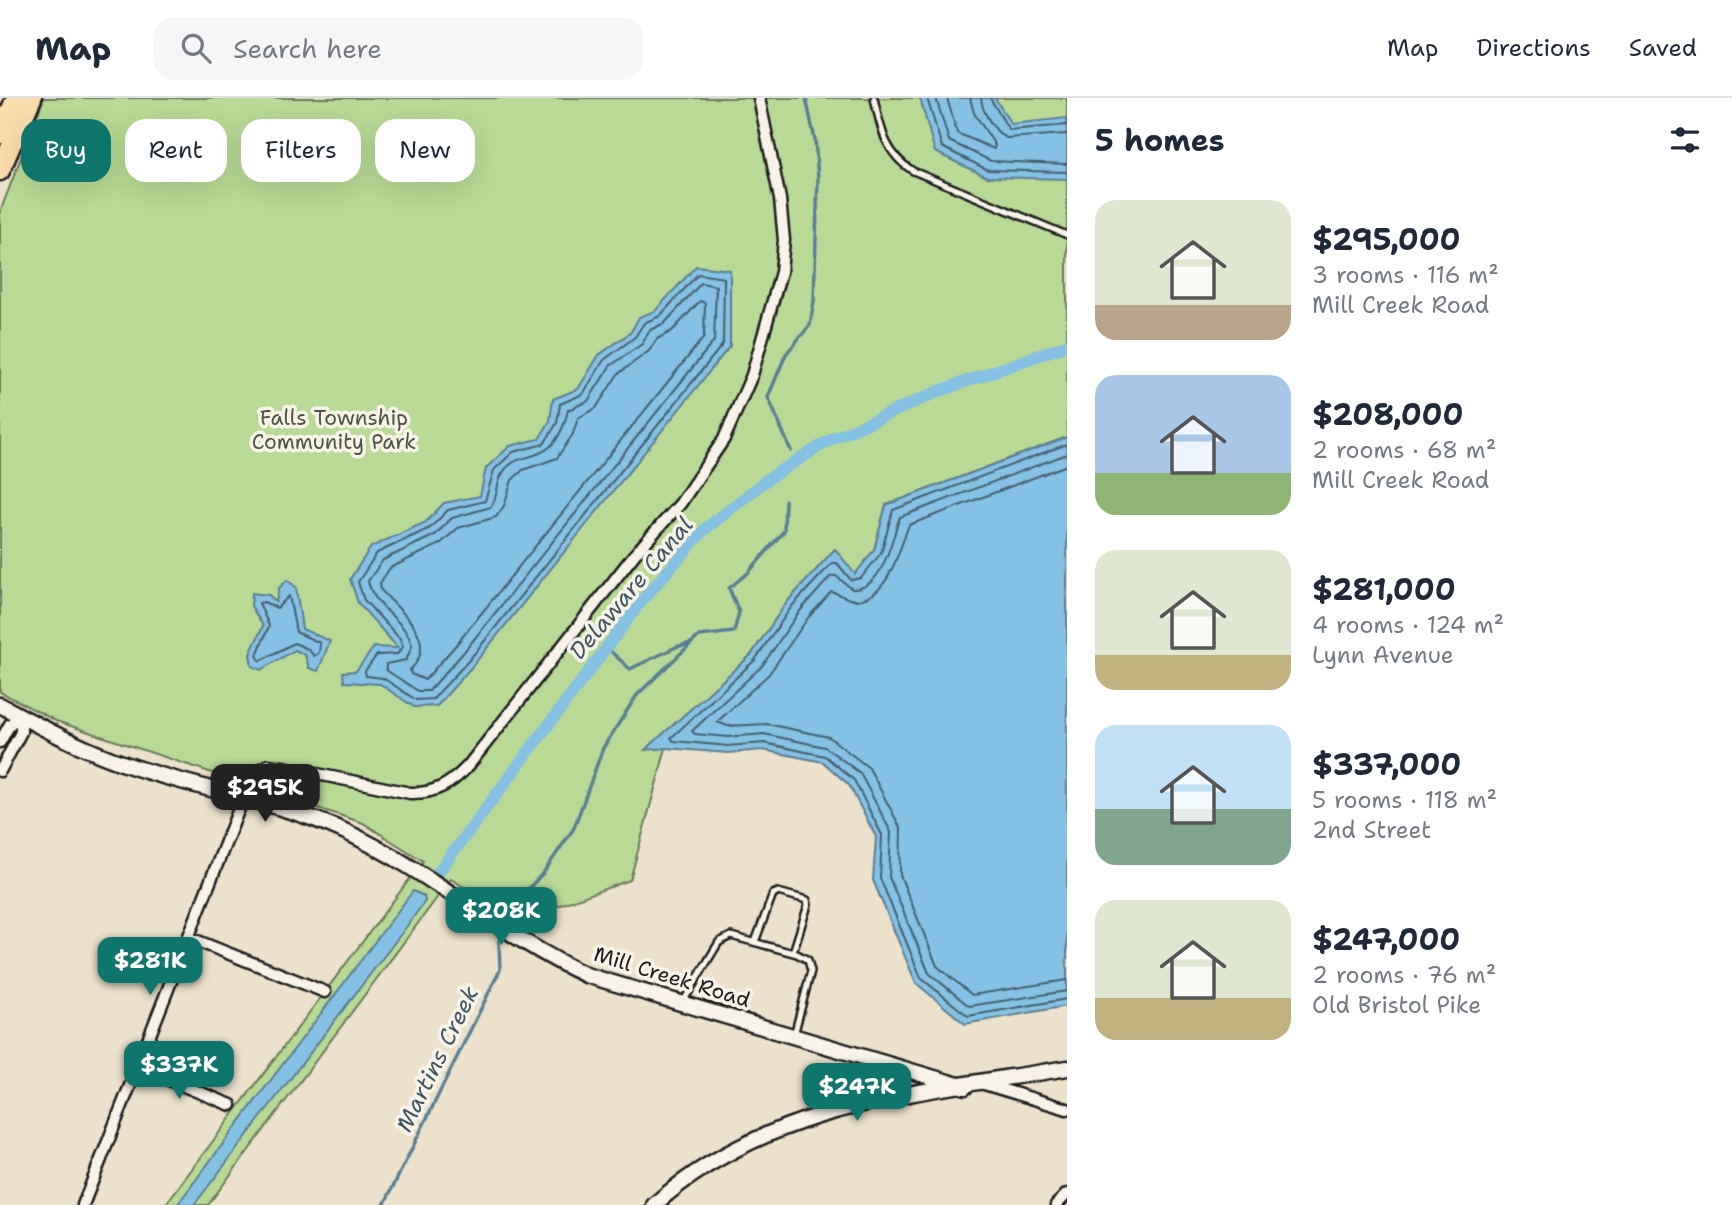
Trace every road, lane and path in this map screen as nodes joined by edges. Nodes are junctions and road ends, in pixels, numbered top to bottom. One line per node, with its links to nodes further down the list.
1 (16, 98): 6 (highway)
2 (32, 98): 5 (highway)
3 (759, 98): 14 (street)
4 (874, 98): 9 (lane)
5 (24, 117): 7 (highway); 8 (highway)
6 (0, 134)
7 (0, 171)
8 (0, 183)
9 (1067, 235)
10 (0, 705): 11 (main road, Mill Creek Road)
11 (21, 716): 12 (street); 13 (street); 14 (main road, Mill Creek Road)
12 (0, 742)
13 (0, 771)
14 (243, 799): 15 (street); 19 (main road, Mill Creek Road)
15 (190, 938): 18 (street); 21 (street)
16 (755, 942): 17 (lane); 17 (lane); 19 (lane)
17 (793, 952): 20 (lane)
18 (325, 992)
19 (682, 1003): 20 (main road, Mill Creek Road)
20 (794, 1035): 24 (main road, Mill Creek Road)
21 (139, 1068): 25 (street); 28 (street)
22 (1067, 1068): 23 (main road)
23 (984, 1083): 24 (main road); 26 (street)
24 (965, 1087): 29 (main road)
25 (231, 1105)
26 (1067, 1109)
27 (1067, 1194): 30 (street)
28 (83, 1205)
29 (654, 1205)
30 (1056, 1205)

